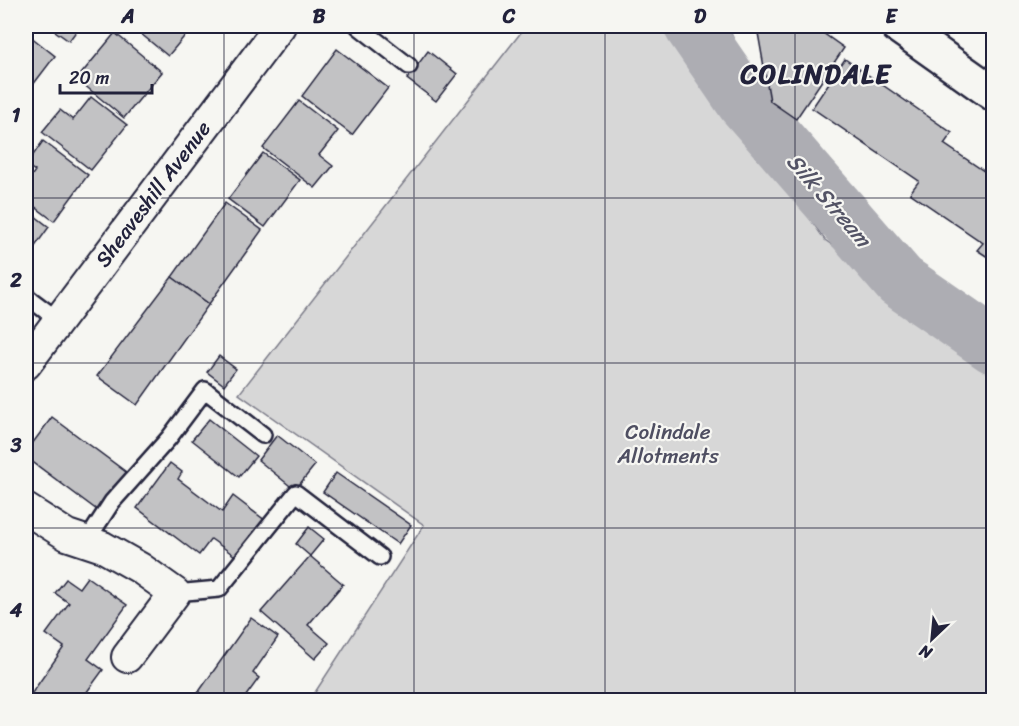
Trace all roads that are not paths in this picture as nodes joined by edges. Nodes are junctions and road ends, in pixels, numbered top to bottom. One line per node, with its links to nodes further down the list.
1 (280, 26): 7 (street, Sheaveshill Avenue)
2 (358, 26): 4 (lane)
3 (898, 26): 5 (main road)
4 (409, 66)
5 (993, 94)
6 (26, 296): 7 (lane)
7 (58, 320): 8 (street, Sheaveshill Avenue)
8 (26, 364)
9 (263, 435): 11 (lane)
10 (26, 509): 11 (street)
11 (86, 542): 13 (street)
12 (380, 557): 13 (lane)
13 (175, 593): 14 (street)
14 (127, 657)

